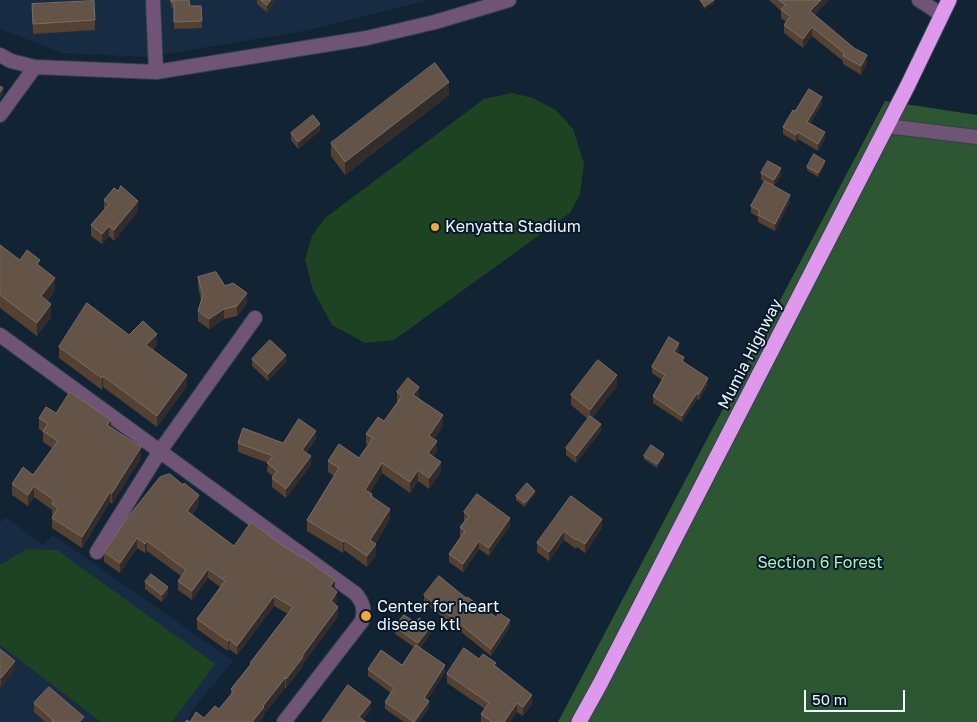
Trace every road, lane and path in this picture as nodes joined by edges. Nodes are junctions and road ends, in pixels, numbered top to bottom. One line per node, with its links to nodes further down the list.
1 (153, 0): 8 (street)
2 (509, 0): 8 (street)
3 (918, 0): 5 (street)
4 (949, 0): 5 (highway, Mumia Highway)
5 (942, 15): 10 (highway, Mumia Highway)
6 (0, 55): 7 (street)
7 (35, 68): 8 (street); 9 (street)
8 (156, 72)
9 (0, 115)
10 (886, 126): 11 (street); 17 (highway, Mumia Highway)
11 (977, 137)
12 (255, 318): 14 (street)
13 (0, 335): 14 (street)
14 (160, 451): 15 (street); 16 (street)
15 (97, 552)
16 (284, 722)
17 (578, 722)

